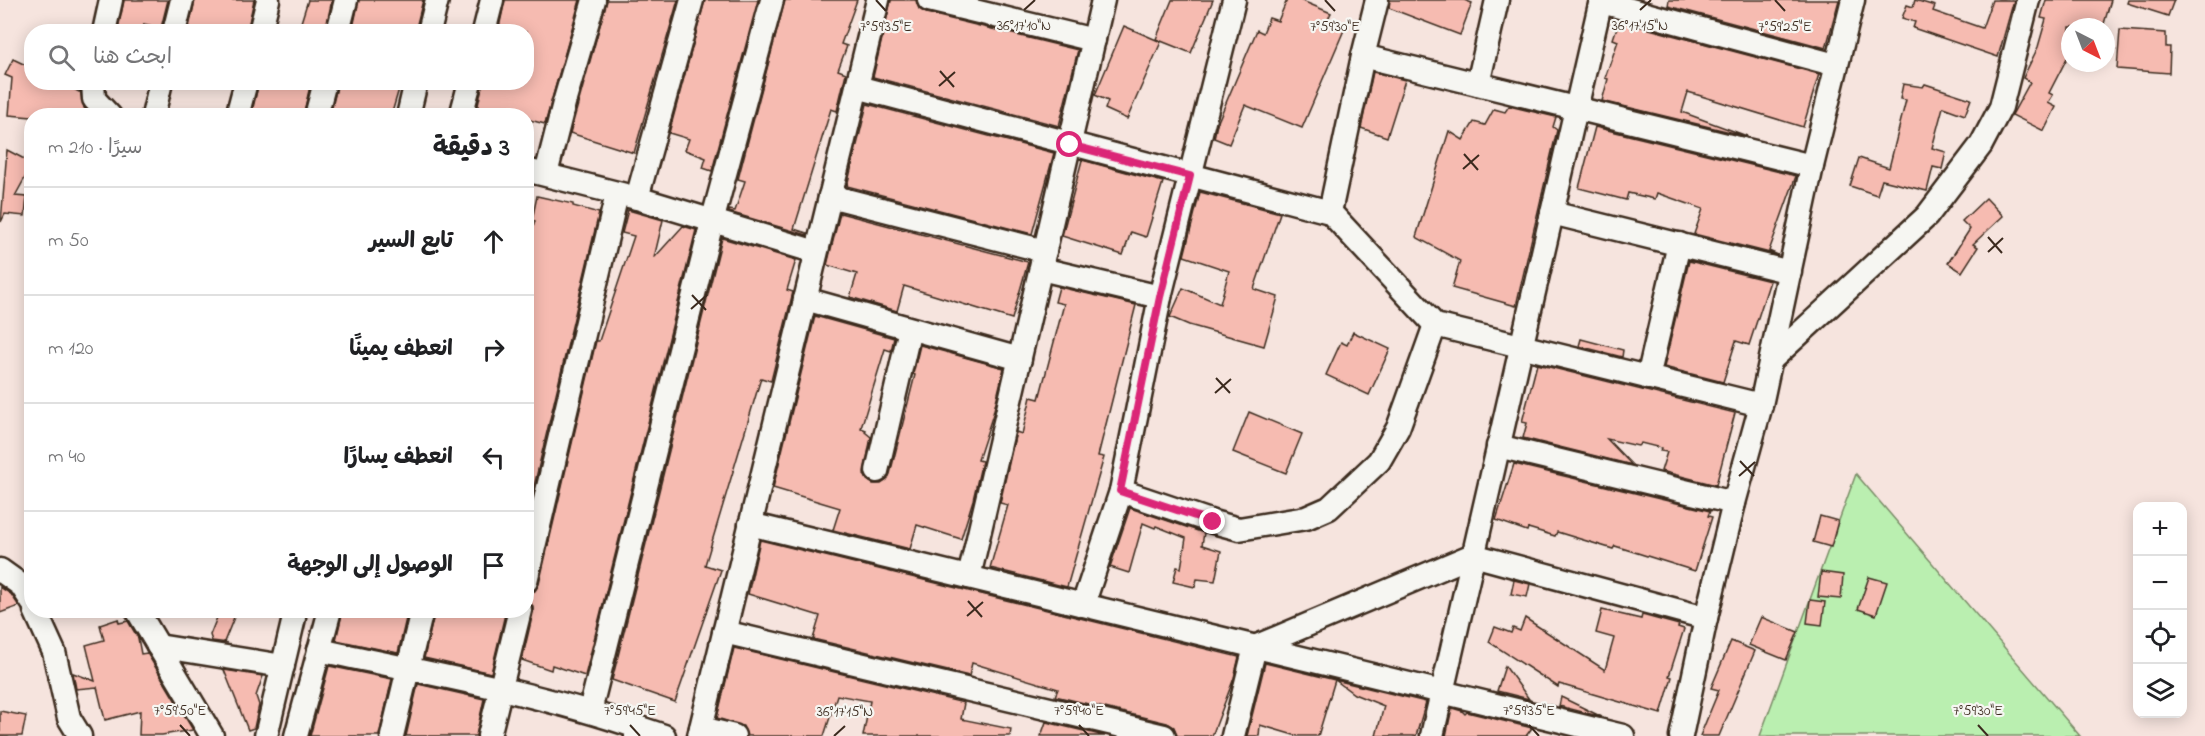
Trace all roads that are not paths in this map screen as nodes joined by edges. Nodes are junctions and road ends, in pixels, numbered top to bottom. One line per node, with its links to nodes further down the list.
1 (111, 0): 19 (street)
2 (182, 0): 20 (street)
3 (268, 0): 21 (street)
4 (346, 0): 22 (street)
5 (437, 0): 23 (street)
6 (492, 0): 24 (street)
7 (594, 0): 45 (street)
8 (692, 0): 47 (street)
9 (772, 0): 51 (street)
10 (878, 0): 29 (street)
11 (929, 0): 25 (street)
12 (1103, 0): 25 (street)
13 (1234, 0): 46 (street)
14 (1377, 0): 26 (street)
15 (1497, 0): 28 (street)
16 (1853, 0): 27 (street)
17 (2028, 0): 62 (street)
18 (1601, 1): 27 (street); 42 (street)
19 (106, 24)
20 (176, 24)
21 (262, 24)
22 (340, 24)
23 (431, 24)
24 (486, 24)
25 (1094, 40): 43 (street)
26 (1363, 56): 28 (street); 49 (street)
27 (1836, 65): 44 (street)
28 (1478, 84): 42 (street)
29 (856, 87): 43 (street); 48 (street)
30 (93, 90): 36 (street)
31 (159, 90): 37 (street)
32 (244, 90): 38 (street)
33 (323, 90): 39 (street)
34 (414, 90): 40 (street)
35 (468, 90): 41 (street)
36 (102, 108)
37 (155, 108)
38 (239, 108)
39 (318, 108)
40 (410, 108)
41 (463, 108)
42 (1576, 108): 44 (street); 50 (street)
43 (1070, 145): 46 (street); 54 (street)
44 (1812, 166): 55 (street)
45 (536, 172): 47 (street)
46 (1190, 176): 49 (street); 56 (street)
47 (627, 196): 51 (street); 70 (street)
48 (830, 196): 53 (street); 54 (street)
49 (1330, 213): 58 (street)
50 (1552, 213): 52 (street); 60 (street)
51 (712, 222): 53 (street); 91 (street)
52 (1679, 244): 55 (street); 63 (street)
53 (816, 252): 57 (street)
54 (1043, 260): 56 (street); 61 (street)
55 (1790, 272): 62 (street)
56 (1160, 297): 67 (street)
57 (805, 299): 59 (street); 69 (street)
58 (1435, 325): 60 (street); 67 (street)
59 (909, 328): 61 (street); 66 (street)
60 (1521, 347): 63 (street); 65 (street)
61 (1020, 359): 73 (street)
62 (1771, 360): 64 (street)
63 (1648, 378): 64 (street)
64 (1761, 405): 68 (street)
65 (1498, 447): 68 (street); 71 (street)
66 (877, 471)
67 (1120, 491): 75 (street)
68 (1734, 502): 82 (street)
69 (750, 524): 73 (street); 83 (street)
70 (534, 551)
71 (1473, 555): 82 (street); 85 (street); 90 (street)
72 (0, 570): 74 (street)
73 (969, 577): 75 (street)
74 (24, 590)
75 (1083, 605): 85 (street)
76 (39, 618): 94 (street)
77 (142, 618): 84 (street)
78 (294, 618): 87 (street)
79 (328, 618): 86 (street)
80 (420, 618): 88 (street)
81 (518, 618): 89 (street)
82 (1706, 618): 106 (street)
83 (724, 632): 93 (street); 102 (street)
84 (158, 646): 87 (street); 95 (street)
85 (1255, 647): 90 (street); 103 (street)
86 (319, 650): 88 (street); 97 (street)
87 (283, 666): 96 (street)
88 (408, 669): 89 (street); 98 (street)
89 (501, 689): 91 (street); 99 (street)
90 (1442, 692): 104 (street); 105 (street)
91 (590, 711): 92 (street)
92 (638, 732): 100 (street)
93 (700, 732): 101 (street)
94 (80, 736)
95 (212, 736)
96 (266, 736)
97 (296, 736)
98 (392, 736)
99 (489, 736)
100 (664, 736)
101 (734, 736)
102 (1164, 736)
103 (1233, 736)
104 (1432, 736)
105 (1623, 736)
106 (1681, 736)

